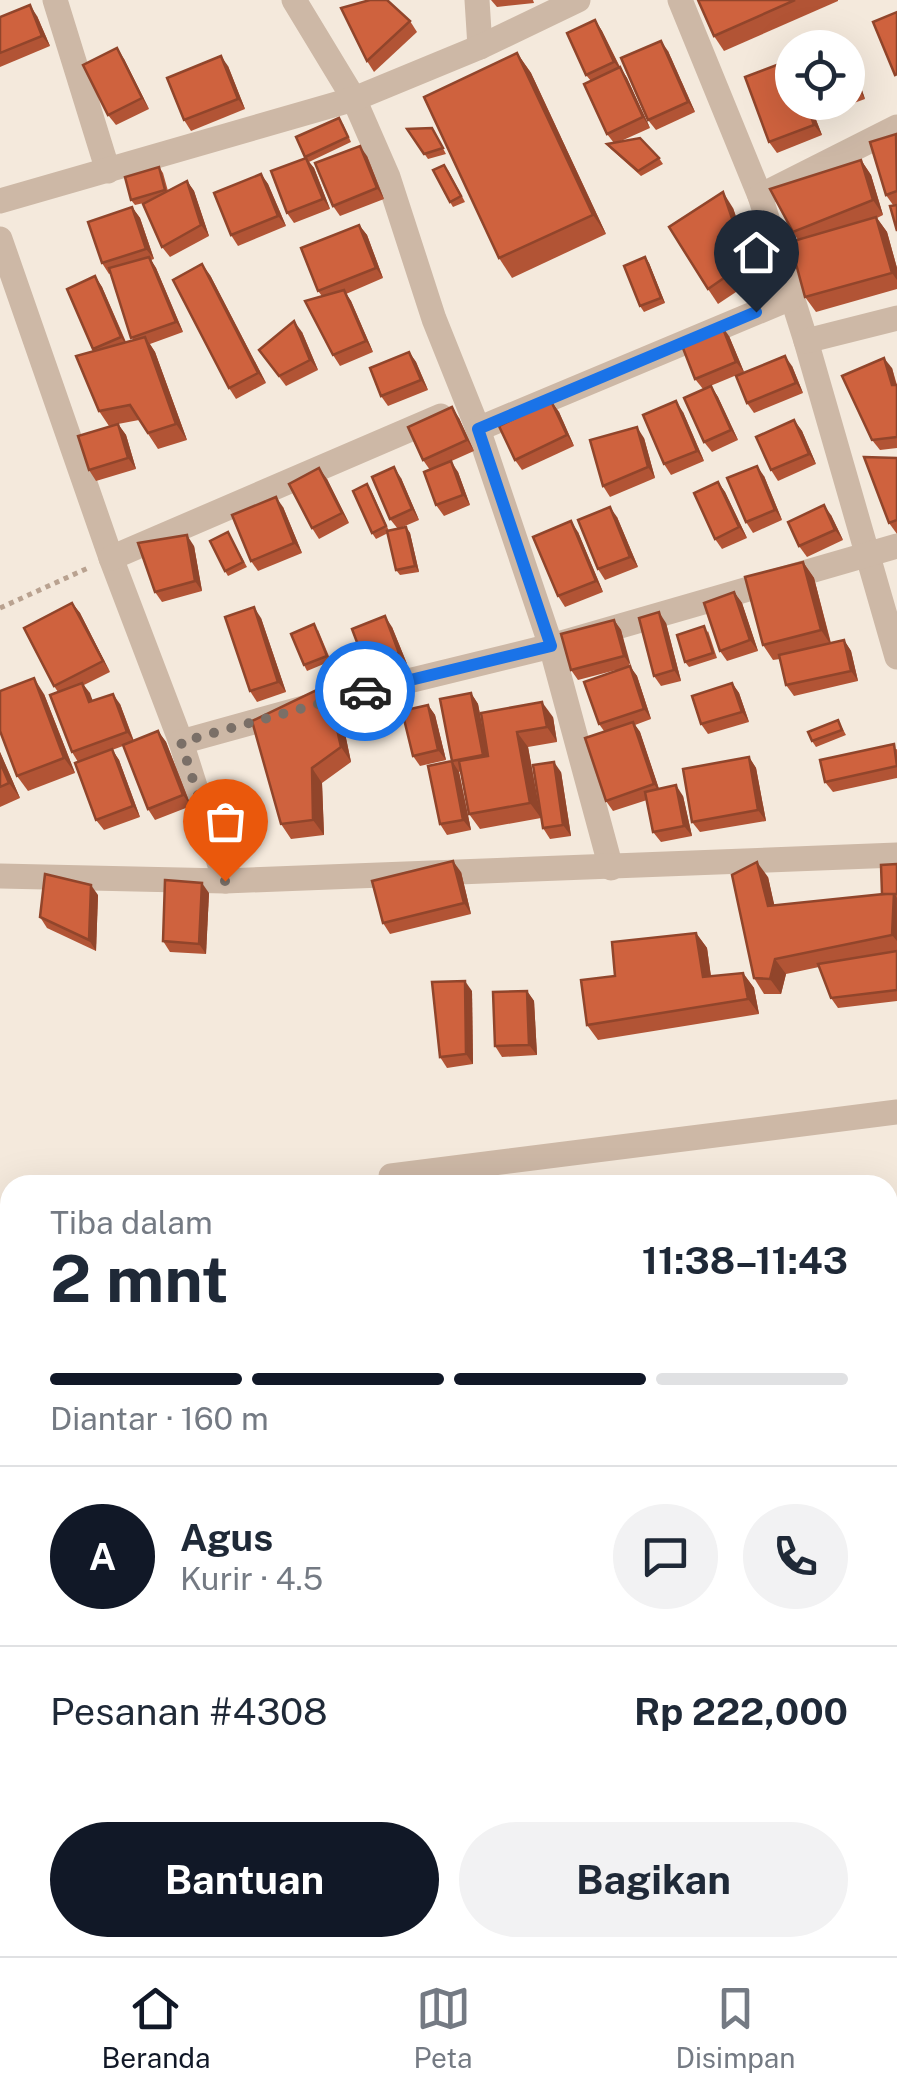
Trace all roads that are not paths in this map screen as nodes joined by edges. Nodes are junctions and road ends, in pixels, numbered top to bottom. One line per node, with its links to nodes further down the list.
1 (55, 0): 9 (street)
2 (294, 0): 7 (street)
3 (477, 0): 6 (street)
4 (578, 0): 6 (street)
5 (680, 0): 10 (street)
6 (480, 47): 7 (street)
7 (354, 99): 9 (street); 16 (street)
8 (897, 128): 10 (street)
9 (108, 170): 11 (street)
10 (760, 196): 13 (street)
11 (0, 202)
12 (0, 239): 20 (street)
13 (791, 298): 15 (street); 17 (street)
14 (897, 318): 15 (street)
15 (806, 341): 19 (street)
16 (468, 404): 17 (street); 20 (street)
17 (478, 429): 21 (street)
18 (897, 546): 19 (street)
19 (868, 554): 21 (street); 22 (street)
20 (111, 558): 23 (street)
21 (551, 646): 23 (street); 25 (street)
22 (897, 657)
23 (181, 742): 27 (street)
24 (897, 855): 25 (street)
25 (611, 868): 27 (street)
26 (0, 876): 27 (street)
27 (225, 881)
28 (897, 1112): 29 (street)
29 (399, 1175)

